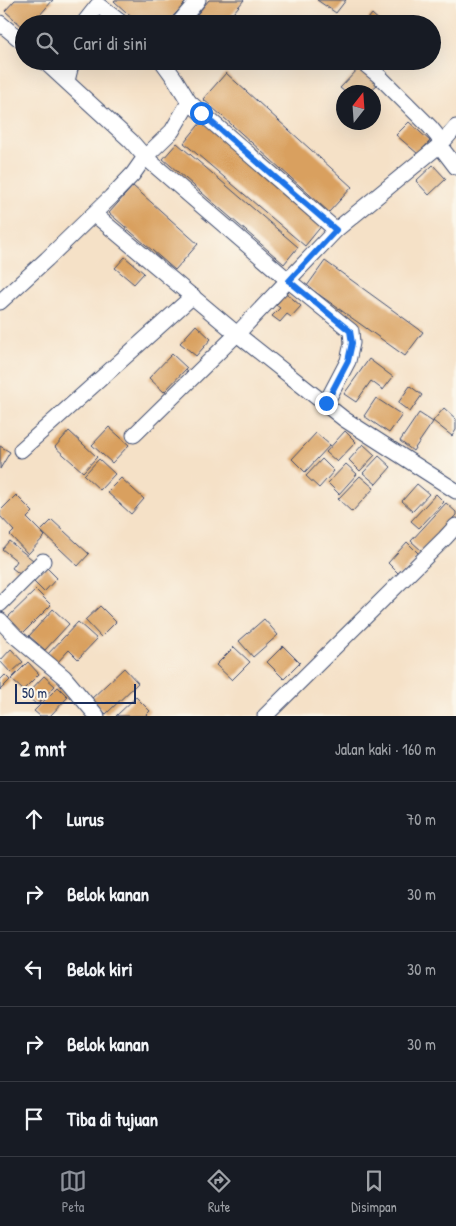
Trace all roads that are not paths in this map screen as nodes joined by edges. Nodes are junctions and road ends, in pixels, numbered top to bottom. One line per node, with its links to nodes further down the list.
1 (198, 0): 5 (street)
2 (101, 2): 3 (street); 4 (street)
3 (90, 15)
4 (114, 15)
5 (186, 15)
6 (0, 23): 7 (street)
7 (15, 36)
8 (54, 70): 12 (street)
9 (70, 70): 12 (street)
10 (168, 70): 13 (street)
11 (372, 70): 15 (street)
12 (67, 81): 16 (street)
13 (188, 102): 16 (street); 19 (street)
14 (456, 127): 15 (street)
15 (441, 144): 17 (street); 19 (street)
16 (145, 158): 18 (street); 20 (street)
17 (456, 167)
18 (94, 214): 21 (street); 22 (street)
19 (336, 230): 20 (street)
20 (289, 281): 23 (street); 24 (street)
21 (193, 296): 23 (street); 26 (street)
22 (0, 302)
23 (238, 334): 24 (street); 25 (street)
24 (326, 403): 27 (street)
25 (134, 435)
26 (21, 450)
27 (456, 491)
28 (456, 526): 33 (street)
29 (43, 561): 30 (street)
30 (0, 604)
31 (0, 620): 32 (street)
32 (97, 716)
33 (265, 716)

